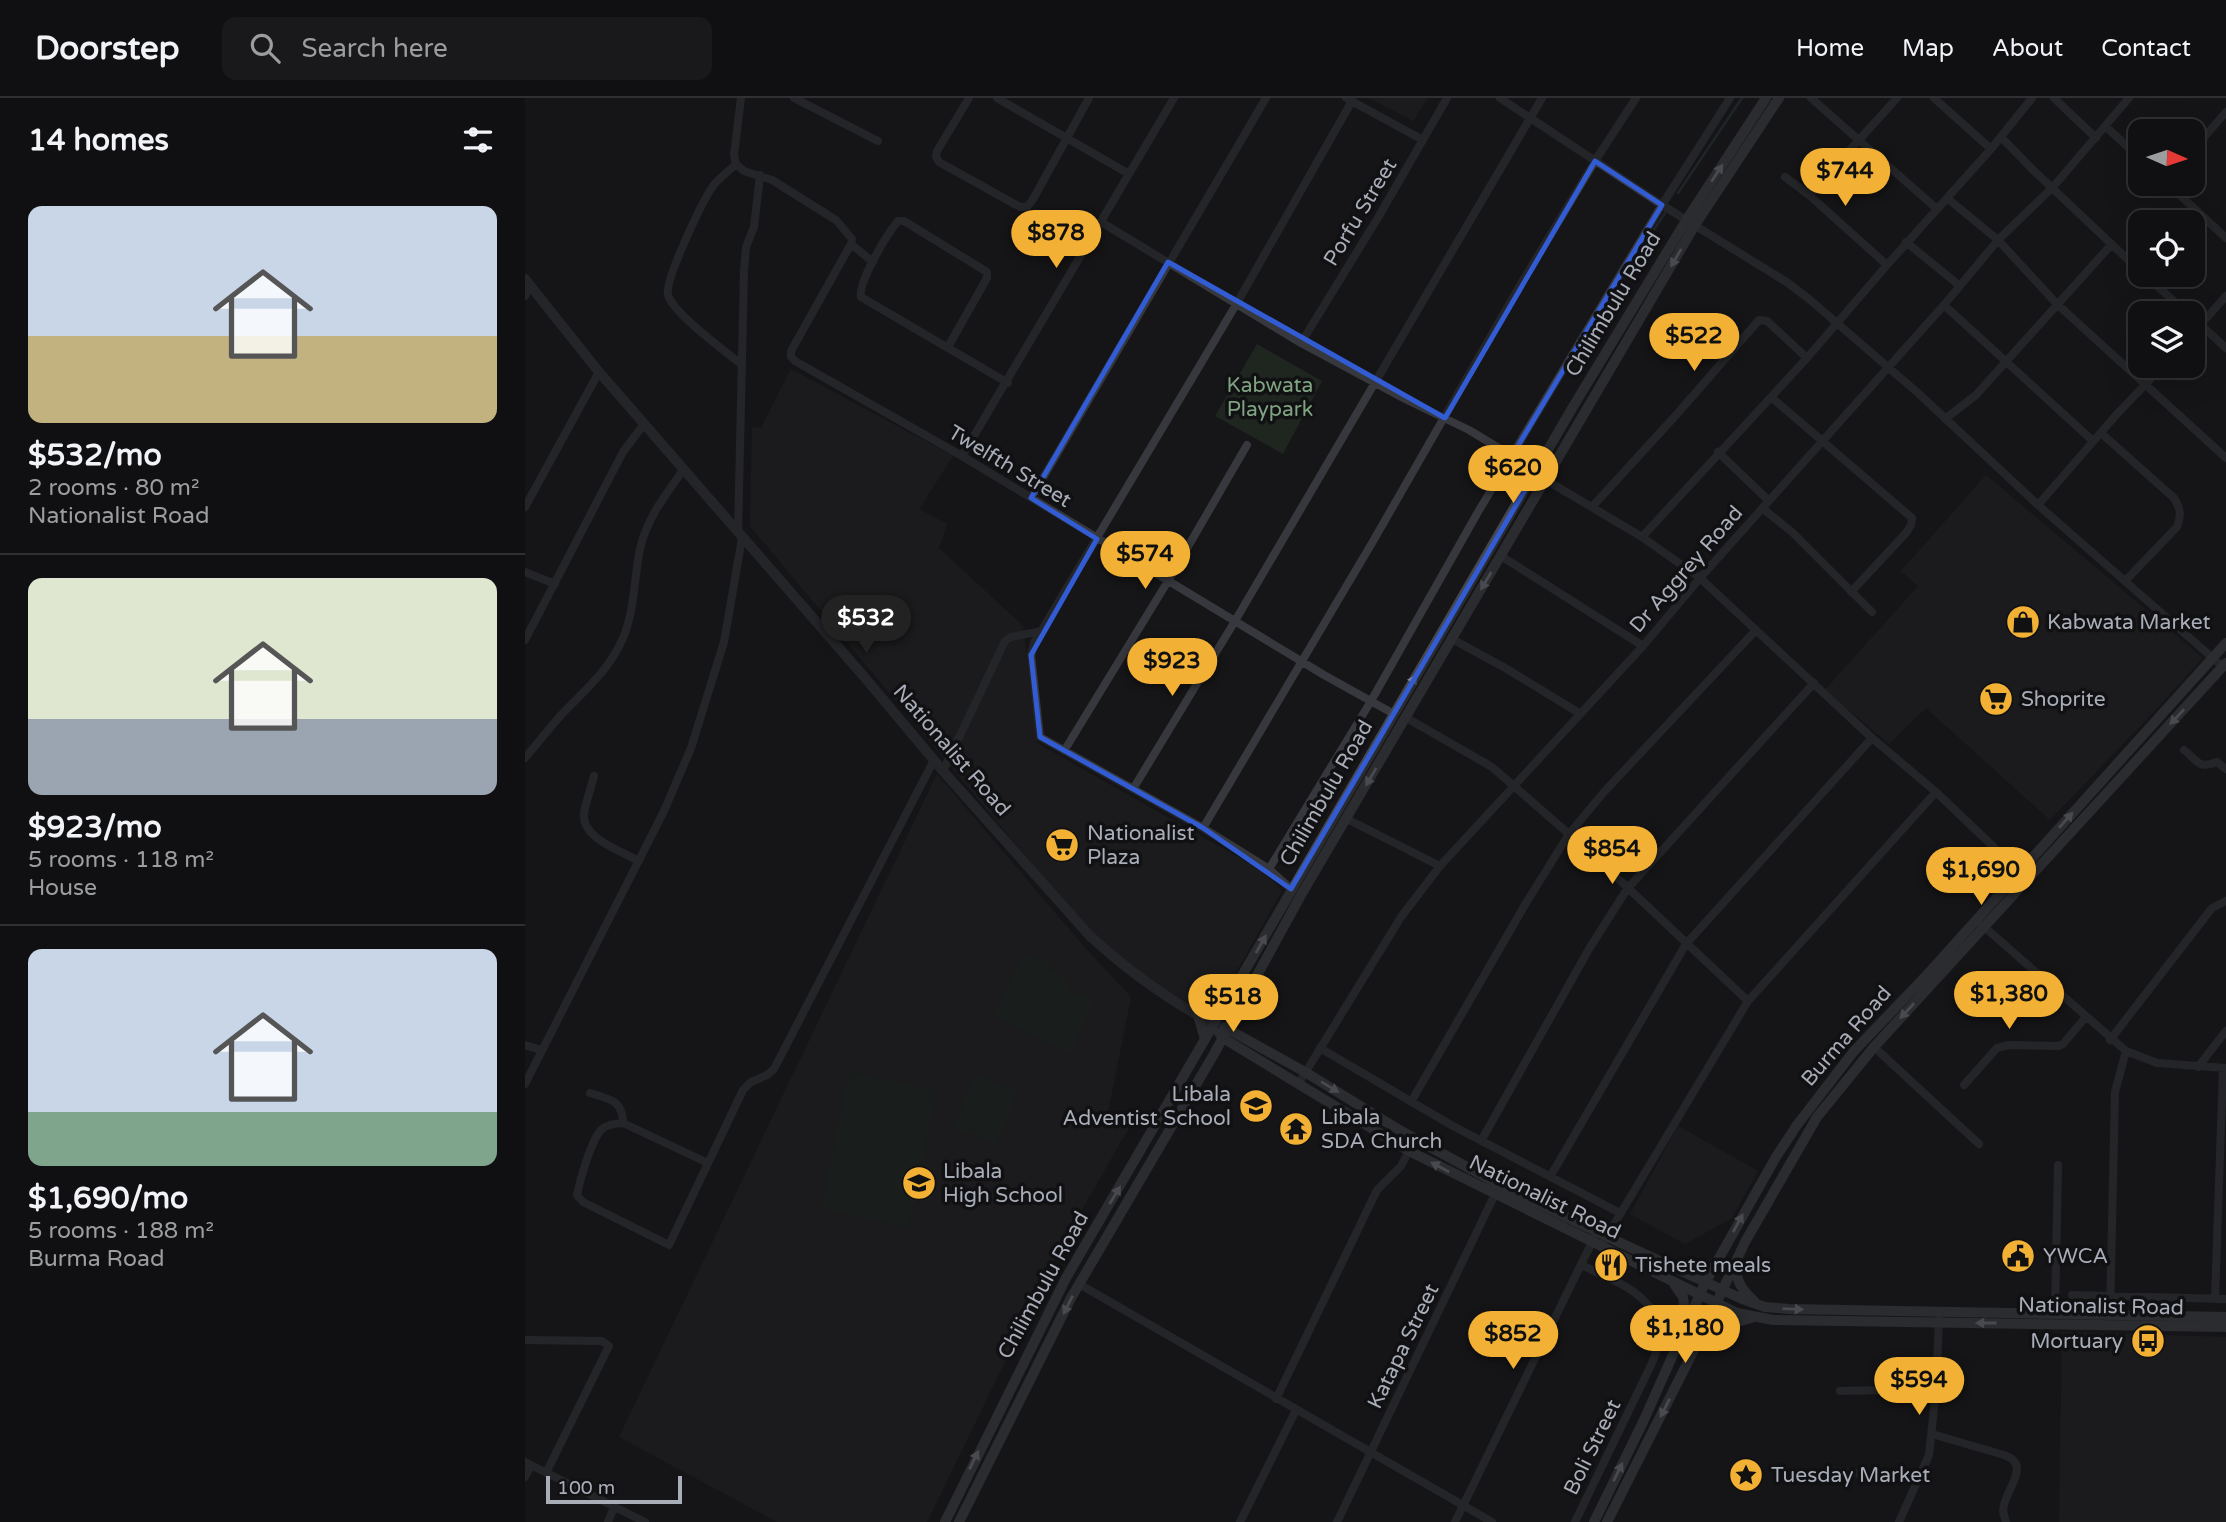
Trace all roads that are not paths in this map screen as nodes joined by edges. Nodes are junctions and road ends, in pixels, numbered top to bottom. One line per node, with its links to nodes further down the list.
1 (741, 98): 35 (street)
2 (794, 98): 31 (street)
3 (969, 98): 28 (street)
4 (997, 98): 28 (street)
5 (1089, 98): 28 (street)
6 (1174, 98): 36 (street)
7 (1266, 98): 54 (street)
8 (1447, 98): 29 (street, Porfu Street)
9 (1500, 98): 23 (street)
10 (1542, 98): 23 (street)
11 (1636, 98): 34 (street)
12 (1730, 98): 43 (street)
13 (1766, 98): 46 (main road, Chilimbulu Road, one-way to 13)
14 (1779, 98): 46 (main road, Chilimbulu Road)
15 (1811, 98): 30 (street)
16 (1897, 98): 30 (street)
17 (1934, 98): 33 (street)
18 (2032, 98): 26 (street)
19 (2054, 98): 27 (street)
20 (2129, 98): 24 (street, Dr Aggrey Road)
21 (1349, 100): 29 (street); 62 (street)
22 (2226, 112): 25 (street)
23 (1530, 117): 34 (street); 77 (street)
24 (2105, 126): 27 (street, Dr Aggrey Road); 32 (street)
25 (2205, 136)
26 (2001, 137): 33 (street); 39 (street)
27 (2095, 138): 39 (street, Dr Aggrey Road)
28 (1065, 139): 36 (street)
29 (1423, 140): 68 (street, Porfu Street)
30 (1858, 140): 40 (street); 44 (street)
31 (878, 141)
32 (2128, 147)
33 (1991, 149): 42 (street)
34 (1595, 161): 43 (street); 81 (street)
35 (736, 164): 37 (street); 73 (street)
36 (1129, 174): 45 (street)
37 (760, 175): 50 (street); 73 (street)
38 (1785, 177): 40 (street)
39 (2053, 187): 48 (street, Dr Aggrey Road); 51 (street)
40 (1809, 195): 55 (street)
41 (2181, 196): 47 (street)
42 (1947, 198): 44 (street); 48 (street)
43 (1663, 205): 46 (street); 90 (street)
44 (1937, 209): 49 (street)
45 (1101, 222): 54 (street); 78 (street)
46 (1691, 222): 66 (street); 93 (main road, Chilimbulu Road); 94 (main road, Chilimbulu Road, one-way to 94)
47 (2224, 234)
48 (1998, 240): 57 (street, Dr Aggrey Road); 63 (street)
49 (1906, 242): 55 (street); 57 (street)
50 (851, 244): 53 (street); 89 (street, Twelfth Street)
51 (2111, 245): 52 (street); 63 (street)
52 (2128, 260)
53 (873, 262): 69 (street); 69 (street)
54 (1168, 262): 62 (street); 95 (street)
55 (1887, 265): 66 (street)
56 (528, 283): 59 (street); 75 (street, Nationalist Road)
57 (1960, 286): 64 (street, Dr Aggrey Road)
58 (2158, 287): 61 (street)
59 (525, 296)
60 (2226, 296): 65 (street)
61 (2174, 301)
62 (1237, 303): 68 (street); 102 (street)
63 (2057, 304): 72 (street); 79 (street)
64 (1944, 305): 72 (street); 74 (street, Dr Aggrey Road)
65 (2205, 319)
66 (1838, 322): 71 (street); 74 (street)
67 (2205, 329): 70 (street)
68 (1301, 343): 77 (street)
69 (948, 347): 78 (street)
70 (2226, 348)
71 (1807, 358): 80 (street); 99 (street)
72 (2006, 362): 82 (street); 86 (street)
73 (742, 365): 100 (street)
74 (1888, 368): 82 (street); 85 (street, Dr Aggrey Road)
75 (599, 372): 83 (street, Nationalist Road); 98 (street)
76 (2153, 378): 79 (street)
77 (1375, 382): 81 (street); 111 (street)
78 (1008, 383): 89 (street)
79 (2147, 384): 84 (street); 91 (street)
80 (1771, 397): 85 (street); 88 (street)
81 (1445, 418): 90 (street); 119 (street)
82 (1945, 419): 97 (street)
83 (644, 424): 92 (street, Nationalist Road); 108 (street)
84 (2101, 433): 86 (street); 106 (street)
85 (1823, 441): 96 (street, Dr Aggrey Road); 109 (street)
86 (2093, 441): 97 (street)
87 (1247, 445): 107 (street)
88 (1718, 452): 96 (street); 101 (street)
89 (962, 456): 95 (street, Twelfth Street)
90 (1512, 456): 93 (street); 122 (street)
91 (2226, 458)
92 (684, 469): 100 (street, Nationalist Road); 128 (street)
93 (1535, 473): 124 (main road, Chilimbulu Road, one-way to 93)
94 (1546, 480): 99 (street); 103 (main road, Chilimbulu Road)
95 (1031, 498): 102 (street, Twelfth Street)
96 (1765, 504): 105 (street, Dr Aggrey Road); 109 (street)
97 (2038, 505): 106 (street)
98 (525, 507)
99 (1592, 507): 101 (street)
100 (740, 536): 129 (street, Nationalist Road); 139 (street)
101 (1642, 537): 105 (street)
102 (1097, 539): 107 (street, Twelfth Street); 113 (street)
103 (1501, 556): 114 (main road, Chilimbulu Road, one-way to 114); 117 (street)
104 (525, 572): 108 (street)
105 (1700, 578): 112 (street); 117 (street, Dr Aggrey Road)
106 (2126, 580): 118 (street)
107 (1168, 581): 111 (street, Twelfth Street); 127 (street)
108 (555, 584): 115 (street)
109 (1851, 592): 110 (street)
110 (1872, 612)
111 (1235, 621): 119 (street, Twelfth Street); 134 (street)
112 (1756, 630): 121 (street); 138 (street)
113 (1042, 631): 127 (street); 131 (street)
114 (1452, 639): 123 (street); 124 (main road, Chilimbulu Road)
115 (525, 640)
116 (2226, 643): 118 (main road, Burma Road)
117 (1643, 646): 123 (street, Dr Aggrey Road)
118 (2213, 658): 120 (street); 142 (main road, Burma Road, one-way to 118)
119 (1302, 661): 122 (street, Twelfth Street); 137 (street)
120 (2225, 665): 142 (main road, Burma Road, one-way to 142)
121 (1814, 683): 125 (street); 144 (street)
122 (1371, 701): 124 (street, Twelfth Street); 141 (street)
123 (1579, 713): 133 (street, Dr Aggrey Road)
124 (1400, 715): 133 (street, Twelfth Street); 136 (main road, Chilimbulu Road, one-way to 136); 143 (main road, Chilimbulu Road)
125 (1872, 738): 135 (street); 147 (street)
126 (2184, 750): 130 (street)
127 (1064, 751): 134 (street)
128 (525, 758)
129 (934, 760): 131 (street, Nationalist Road); 179 (street)
130 (2226, 769)
131 (943, 771): 150 (street, Nationalist Road)
132 (594, 776): 139 (street)
133 (1515, 787): 138 (street, Twelfth Street); 140 (street, Dr Aggrey Road)
134 (1133, 789): 137 (street)
135 (1935, 792): 142 (street); 148 (street)
136 (1347, 819): 140 (street); 151 (main road, Chilimbulu Road)
137 (1203, 828): 141 (street)
138 (1569, 835): 144 (street, Twelfth Street); 173 (street)
139 (639, 860): 162 (street)
140 (1440, 866): 161 (street, Dr Aggrey Road)
141 (1269, 870): 143 (street)
142 (2023, 876): 146 (main road, Burma Road)
143 (1291, 889): 149 (main road, Chilimbulu Road, one-way to 143)
144 (1627, 889): 147 (street, Twelfth Street); 176 (street)
145 (2226, 901): 157 (street)
146 (1980, 924): 152 (street); 160 (main road, Burma Road, one-way to 160); 186 (main road, Burma Road, one-way to 146)
147 (1686, 944): 148 (street, Twelfth Street); 181 (street)
148 (1748, 1001): 183 (street)
149 (1223, 1010): 150 (main road); 153 (main road, Chilimbulu Road)
150 (1198, 1015): 153 (street, Nationalist Road); 156 (main road)
151 (1236, 1016): 155 (main road, Chilimbulu Road); 158 (main road)
152 (2085, 1018): 157 (street); 171 (street)
153 (1214, 1024): 155 (main road, Nationalist Road); 156 (main road, Chilimbulu Road)
154 (2226, 1031): 166 (street)
155 (1226, 1033): 158 (main road, Nationalist Road); 164 (main road, Chilimbulu Road); 165 (main road, Nationalist Road)
156 (1205, 1039): 224 (main road, Chilimbulu Road, one-way to 156)
157 (2110, 1040): 163 (street)
158 (1250, 1041): 168 (main road, Nationalist Road)
159 (525, 1045): 162 (street)
160 (1874, 1047): 177 (street); 185 (main road, Burma Road)
161 (1320, 1048): 168 (street, Dr Aggrey Road); 173 (street)
162 (541, 1050): 169 (street)
163 (2126, 1051): 166 (street); 195 (street)
164 (1215, 1052): 165 (main road); 191 (main road, Chilimbulu Road)
165 (1248, 1054): 170 (main road, Nationalist Road)
166 (2198, 1067): 167 (street)
167 (2225, 1068): 196 (street)
168 (1305, 1072): 170 (street, Dr Aggrey Road); 175 (main road, Nationalist Road, one-way to 175)
169 (525, 1083)
170 (1299, 1083): 178 (main road, Nationalist Road)
171 (1963, 1085)
172 (590, 1093): 174 (street)
173 (1411, 1102): 176 (street)
174 (623, 1123): 179 (street); 179 (street)
175 (1415, 1139): 178 (street); 182 (main road, Nationalist Road)
176 (1481, 1141): 181 (street)
177 (1979, 1144)
178 (1409, 1151): 182 (main road, Nationalist Road, one-way to 178); 211 (street)
179 (708, 1163)
180 (2058, 1165): 200 (street)
181 (1551, 1177): 183 (street)
182 (1497, 1190): 184 (main road, Nationalist Road); 214 (street, Katapa Street)
183 (1620, 1213): 184 (street)
184 (1599, 1239): 187 (street); 188 (main road, Nationalist Road); 189 (main road, Nationalist Road)
185 (1737, 1258): 192 (main road, Burma Road); 199 (main road)
186 (1717, 1261): 188 (main road); 190 (main road, Burma Road)
187 (1581, 1265): 221 (street); 230 (street, Boli Street)
188 (1680, 1271): 190 (main road, Nationalist Road)
189 (1672, 1281): 194 (main road, Nationalist Road); 205 (main road)
190 (1705, 1283): 192 (main road, Nationalist Road); 194 (main road, Burma Road)
191 (1079, 1284): 211 (street); 225 (main road, Chilimbulu Road, one-way to 225)
192 (1722, 1290): 198 (main road, Burma Road); 199 (main road, Nationalist Road)
193 (2072, 1294): 195 (street)
194 (1699, 1295): 198 (main road, Nationalist Road); 205 (main road, Burma Road)
195 (2111, 1295): 196 (street); 201 (street)
196 (2215, 1299): 197 (street)
197 (2226, 1299)
198 (1717, 1303): 203 (main road, Nationalist Road); 208 (main road, Burma Road)
199 (1762, 1306): 204 (main road, Nationalist Road, one-way to 204)
200 (2055, 1314): 201 (main road, Nationalist Road); 204 (main road, Nationalist Road)
201 (2110, 1314): 202 (main road, Nationalist Road)
202 (2226, 1317)
203 (1761, 1318): 204 (main road, Nationalist Road); 208 (main road)
204 (1939, 1318): 206 (main road, Nationalist Road, one-way to 204); 209 (street)
205 (1685, 1327): 231 (main road, Burma Road, one-way to 205)
206 (2226, 1327)
207 (525, 1340): 217 (street)
208 (1694, 1351): 232 (main road, Burma Road, one-way to 232)
209 (1936, 1389): 210 (street); 213 (street)
210 (1840, 1391)
211 (1276, 1399): 212 (street)
212 (1296, 1410): 214 (street); 226 (street)
213 (1932, 1434): 219 (street); 234 (street)
214 (1371, 1454): 221 (street); 227 (street, Katapa Street)
215 (528, 1464): 217 (street); 218 (street)
216 (1830, 1472): 219 (street)
217 (546, 1473): 220 (street)
218 (525, 1477)
219 (1920, 1478): 233 (street)
220 (614, 1507): 222 (street); 223 (street)
221 (1462, 1507): 228 (street); 229 (street)
222 (608, 1522)
223 (645, 1522)
224 (945, 1522)
225 (959, 1522)
226 (1240, 1522)
227 (1337, 1522)
228 (1455, 1522)
229 (1492, 1522)
230 (1575, 1522)
231 (1594, 1522)
232 (1607, 1522)
233 (1899, 1522)
234 (2006, 1522)

